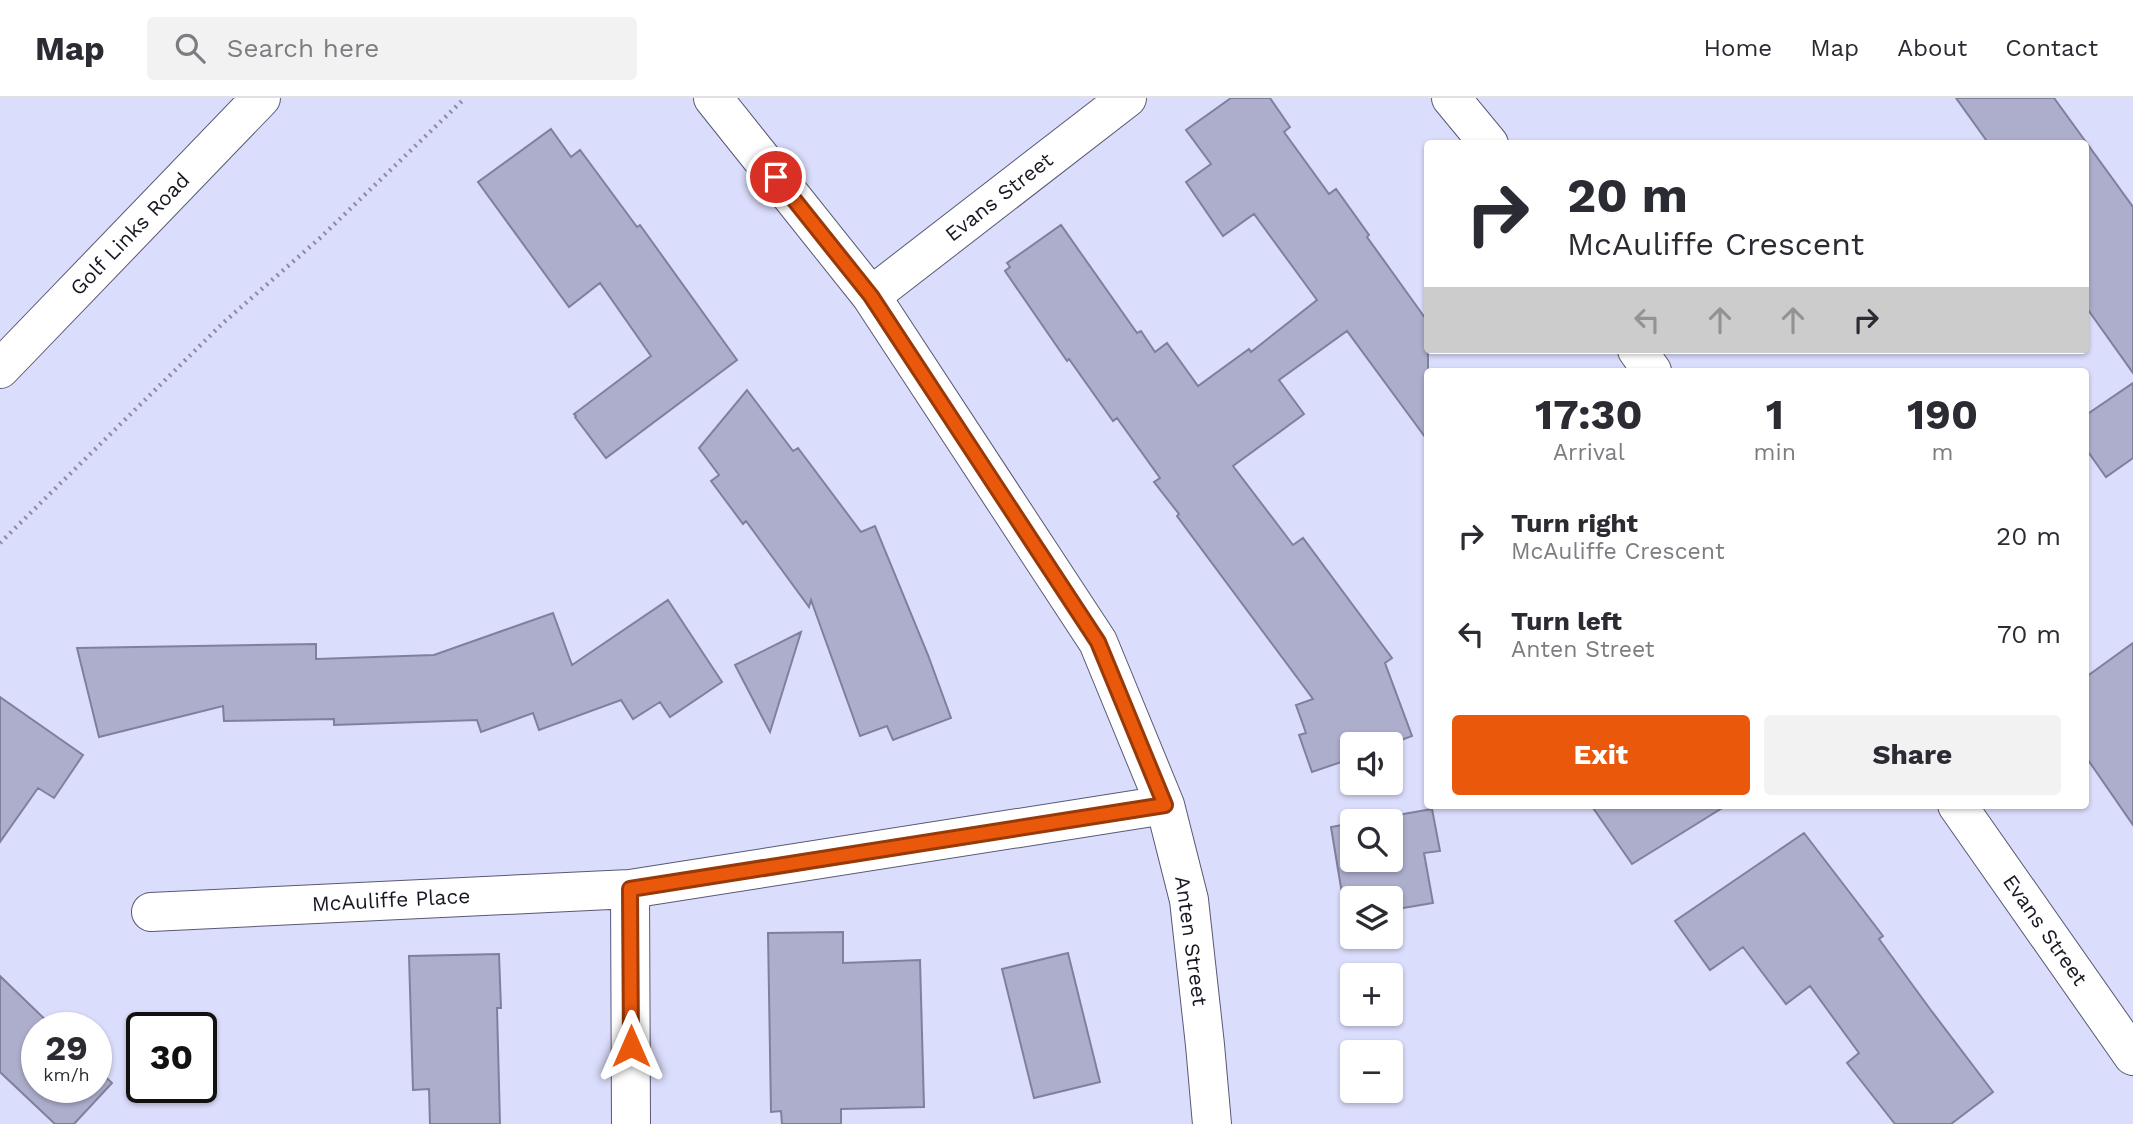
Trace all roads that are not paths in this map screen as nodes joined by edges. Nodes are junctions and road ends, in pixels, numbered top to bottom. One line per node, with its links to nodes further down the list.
1 (261, 98): 7 (street, Golf Links Road)
2 (713, 98): 6 (street, Anten Street)
3 (1127, 98): 6 (street, Evans Street)
4 (1451, 98): 5 (street)
5 (1486, 140)
6 (871, 296): 8 (street, Anten Street)
7 (0, 369)
8 (1165, 805): 10 (street, McAuliffe Place); 14 (street, Anten Street)
9 (1960, 809): 12 (street, Evans Street)
10 (630, 889): 11 (street, McAuliffe Place); 13 (street)
11 (151, 912)
12 (2133, 1056)
13 (631, 1124)
14 (1212, 1124)

